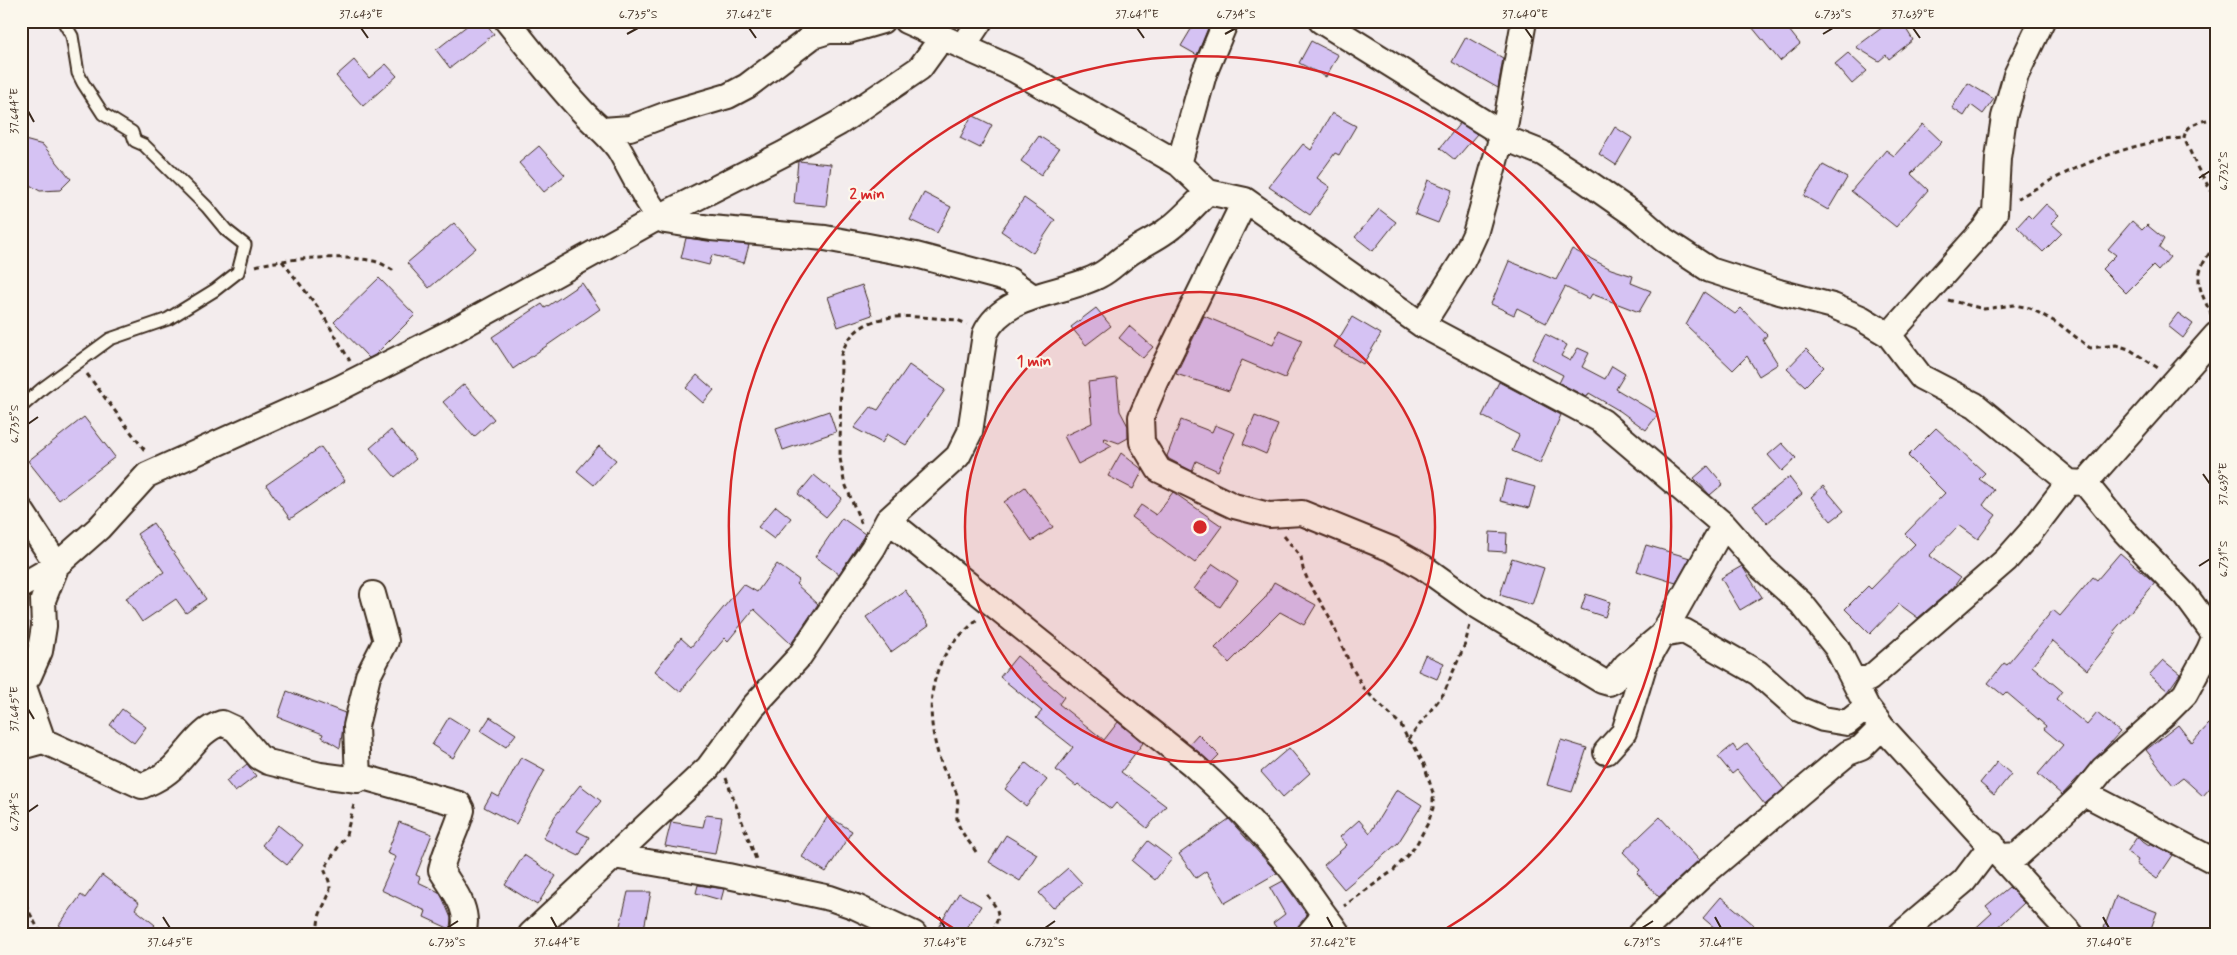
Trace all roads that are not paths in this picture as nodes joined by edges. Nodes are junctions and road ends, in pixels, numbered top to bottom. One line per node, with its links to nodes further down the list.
1 (63, 21): 22 (lane)
2 (507, 21): 12 (street)
3 (882, 21): 12 (street)
4 (906, 21): 10 (street)
5 (980, 21): 11 (street)
6 (1226, 21): 14 (street)
7 (1321, 21): 13 (street)
8 (1524, 21): 13 (street)
9 (2042, 21): 21 (street)
10 (941, 39): 11 (street); 17 (street)
11 (964, 45): 14 (street)
12 (603, 130): 17 (street)
13 (1502, 137): 19 (street); 21 (street)
14 (1179, 164): 15 (street)
15 (1208, 192): 16 (street); 18 (street)
16 (1245, 200): 19 (street); 30 (street)
17 (658, 218): 18 (street); 27 (street)
18 (1033, 297): 25 (street)
19 (1422, 325): 26 (street)
20 (2214, 326): 23 (street)
21 (1890, 335): 23 (street)
22 (21, 407)
23 (2077, 482): 31 (street); 32 (street)
24 (21, 510): 27 (street)
25 (888, 520): 41 (street); 43 (street)
26 (1724, 525): 30 (street); 32 (street)
27 (57, 565): 28 (street); 33 (street)
28 (21, 586)
29 (373, 594): 38 (street)
30 (1662, 635): 34 (street); 37 (street)
31 (2215, 636): 39 (street)
32 (1854, 679): 34 (street)
33 (22, 685): 36 (street)
34 (1867, 707): 35 (street)
35 (1882, 727): 40 (street); 47 (street)
36 (32, 744): 38 (street)
37 (1606, 752)
38 (358, 780): 44 (street)
39 (2084, 793): 40 (street); 42 (street)
40 (1997, 850): 48 (street); 49 (street)
41 (614, 856): 45 (street); 46 (street)
42 (2216, 862)
43 (1324, 928)
44 (463, 934)
45 (531, 934)
46 (914, 934)
47 (1640, 934)
48 (1901, 934)
49 (2072, 934)

